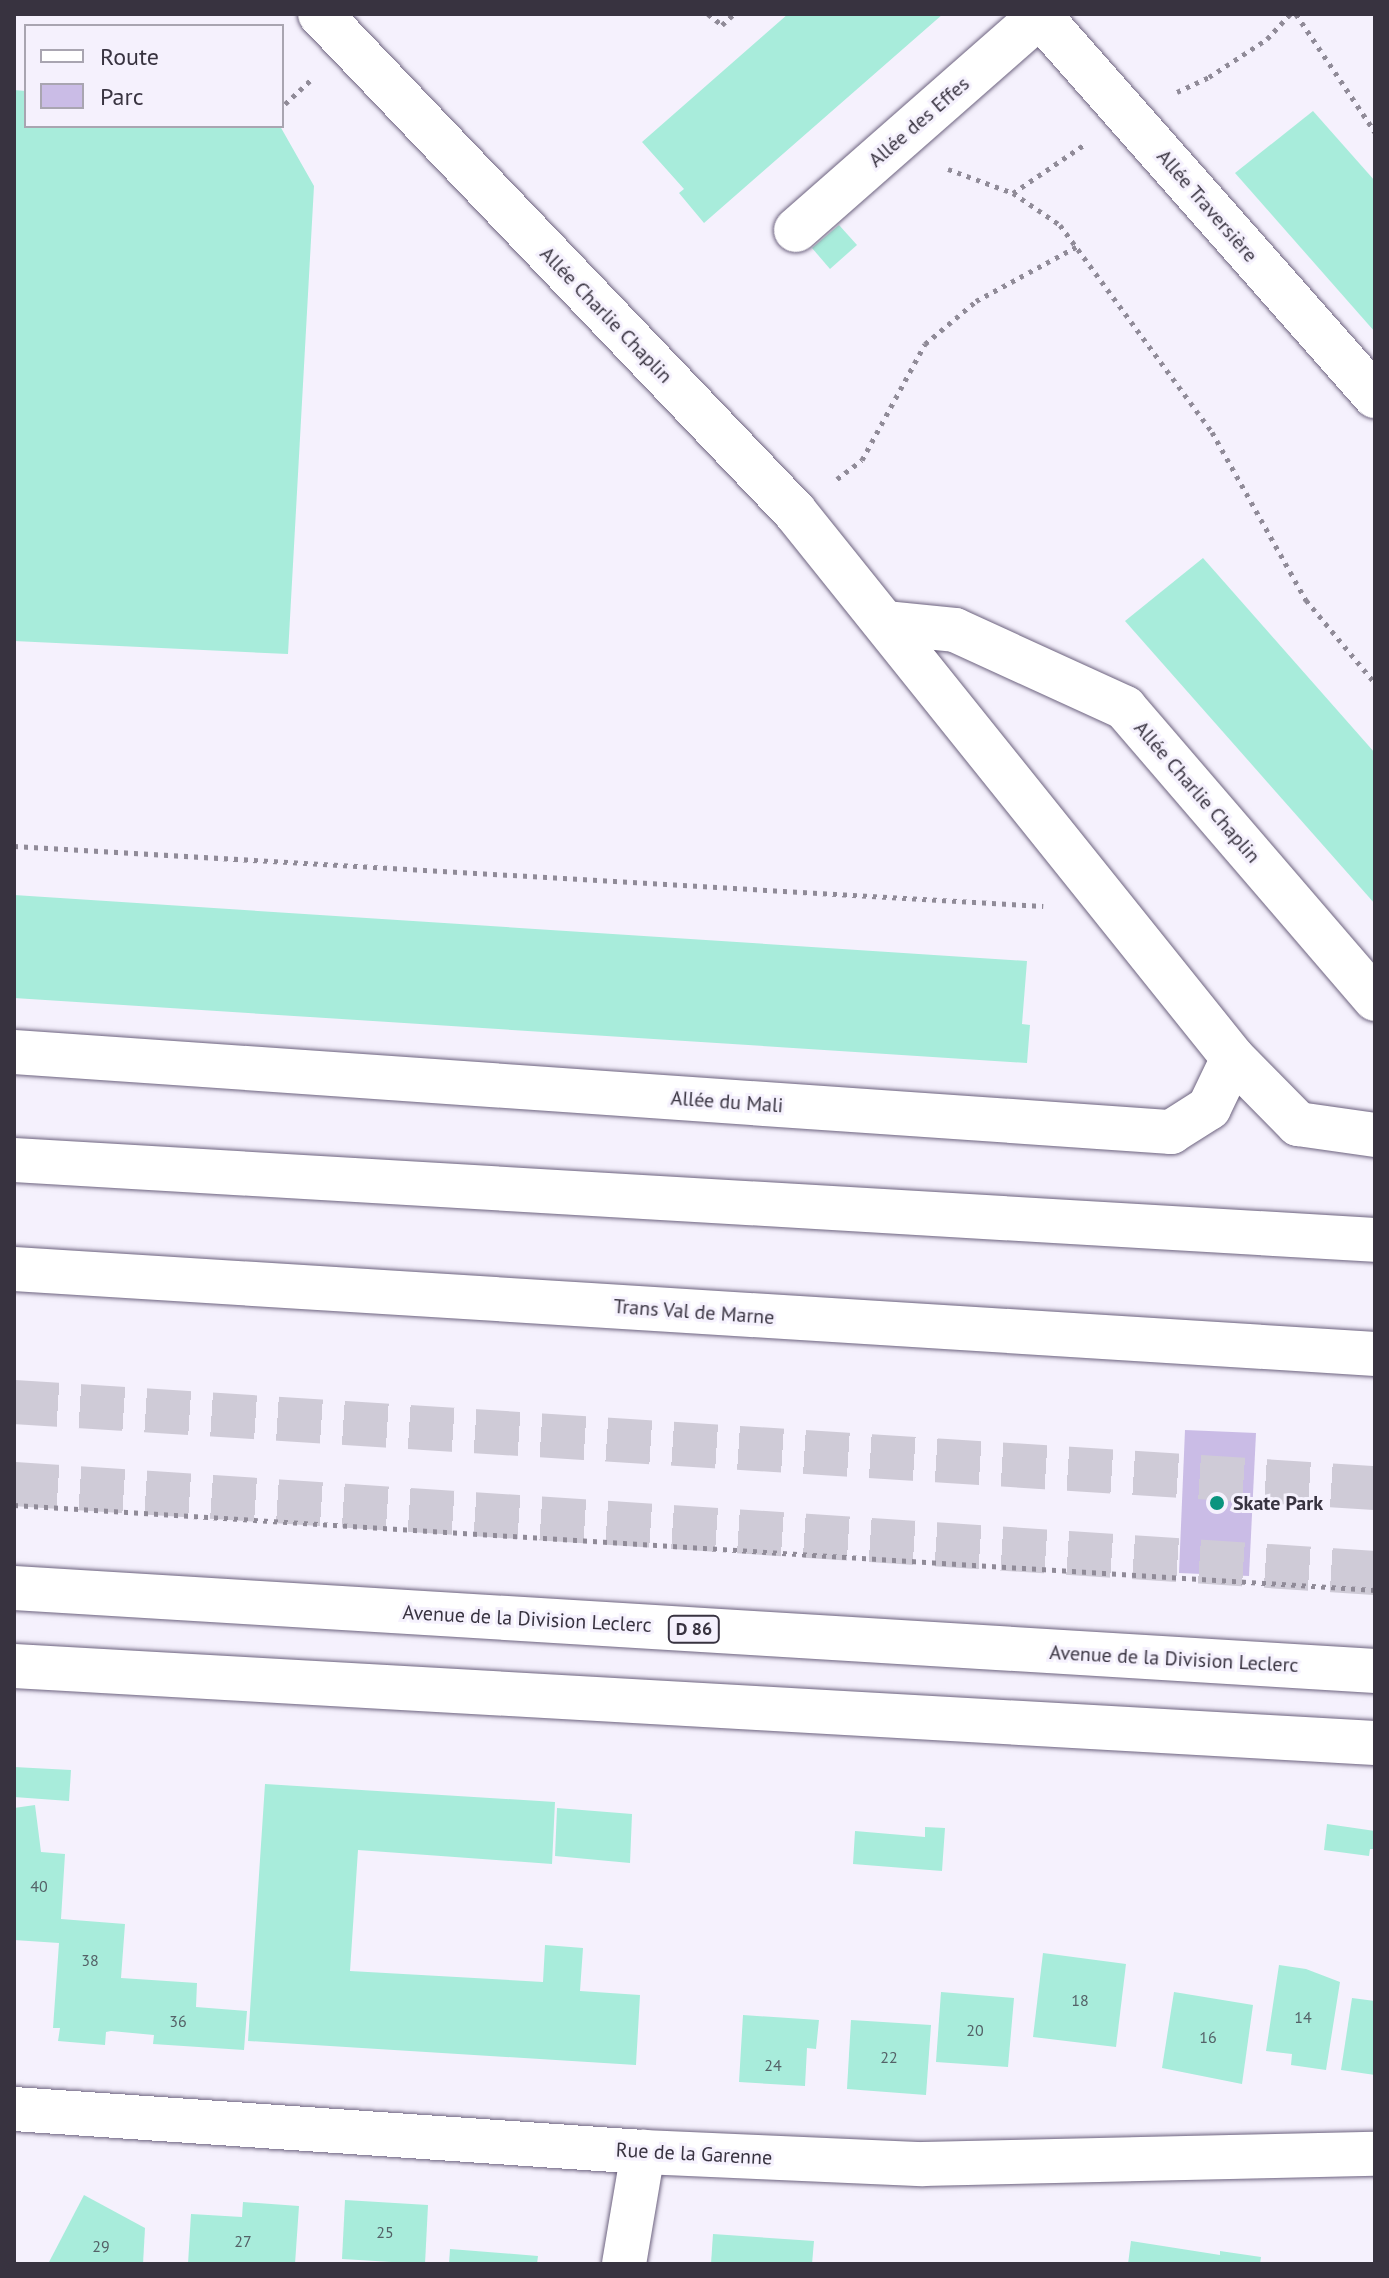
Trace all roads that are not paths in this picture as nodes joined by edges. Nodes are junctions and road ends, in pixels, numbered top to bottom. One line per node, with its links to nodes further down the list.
1 (320, 14): 5 (street, Allée Charlie Chaplin)
2 (1041, 15): 3 (street, Allée des Effes); 4 (street, Allée Traversière)
3 (796, 230)
4 (1375, 396)
5 (885, 623): 6 (street, Allée Charlie Chaplin); 8 (street, Allée Charlie Chaplin)
6 (1375, 999)
7 (14, 1052): 8 (street, Allée du Mali)
8 (1233, 1058): 9 (street)
9 (1375, 1135)
10 (14, 1160): 11 (street)
11 (1375, 1240)
12 (14, 1269): 13 (street, Trans Val de Marne)
13 (1375, 1354)
14 (14, 1588): 16 (street, Avenue de la Division Leclerc / D 86)
15 (14, 1666): 17 (street)
16 (1375, 1671)
17 (1375, 1743)
18 (14, 2109): 19 (street, Rue de la Garenne)
19 (643, 2152): 20 (street, Rue de la Garenne); 21 (street)
20 (1375, 2154)
21 (624, 2264)

